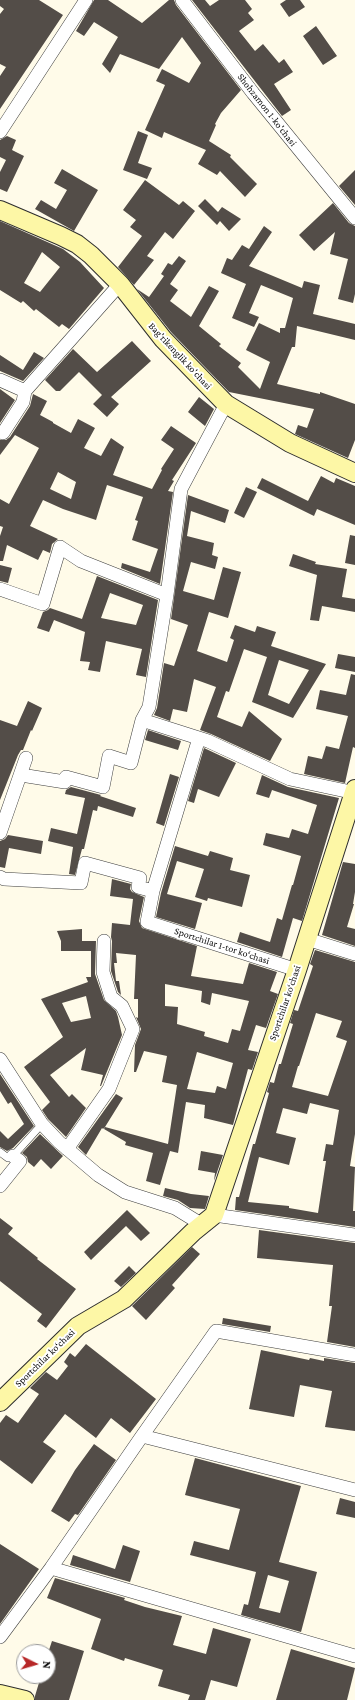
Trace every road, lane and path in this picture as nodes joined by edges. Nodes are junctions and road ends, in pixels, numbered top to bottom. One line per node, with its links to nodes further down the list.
1 (86, 0): 3 (street)
2 (182, 0): 5 (street, Shohzamon 1-ko'chasi)
3 (0, 132)
4 (0, 210): 6 (street, Bag'rikenglik ko'chasi)
5 (355, 218)
6 (120, 284): 8 (street); 9 (street, Bag'rikenglik ko'chasi)
7 (0, 380): 8 (street)
8 (25, 391): 10 (street)
9 (226, 404): 11 (street, Bag'rikenglik ko'chasi); 13 (street)
10 (3, 433)
11 (354, 468)
12 (0, 589): 13 (street)
13 (167, 595): 14 (street)
14 (142, 720): 15 (street); 17 (street)
15 (199, 738): 18 (street); 21 (street)
16 (26, 758): 17 (street)
17 (21, 774): 19 (street)
18 (355, 792): 22 (street, Sportchilar ko‘chasi)
19 (0, 832)
20 (0, 877): 21 (street)
21 (154, 888): 25 (street, Sportchilar 1-tor ko‘chasi)
22 (307, 939): 24 (street); 25 (street, Sportchilar ko‘chasi)
23 (104, 941): 28 (street)
24 (355, 954)
25 (297, 970): 32 (street, Sportchilar ko‘chasi)
26 (0, 1059): 27 (street)
27 (42, 1124): 28 (street); 30 (lane)
28 (67, 1149): 32 (street)
29 (0, 1152): 30 (lane)
30 (13, 1156): 31 (street)
31 (0, 1186)
32 (208, 1220): 33 (street); 35 (street, Sportchilar ko‘chasi)
33 (355, 1236)
34 (355, 1355): 36 (street)
35 (0, 1402)
36 (142, 1436): 37 (street); 38 (street)
37 (355, 1490)
38 (51, 1568): 39 (street); 40 (street)
39 (0, 1637)
40 (355, 1656)
41 (0, 1694): 42 (street)
42 (25, 1700)

